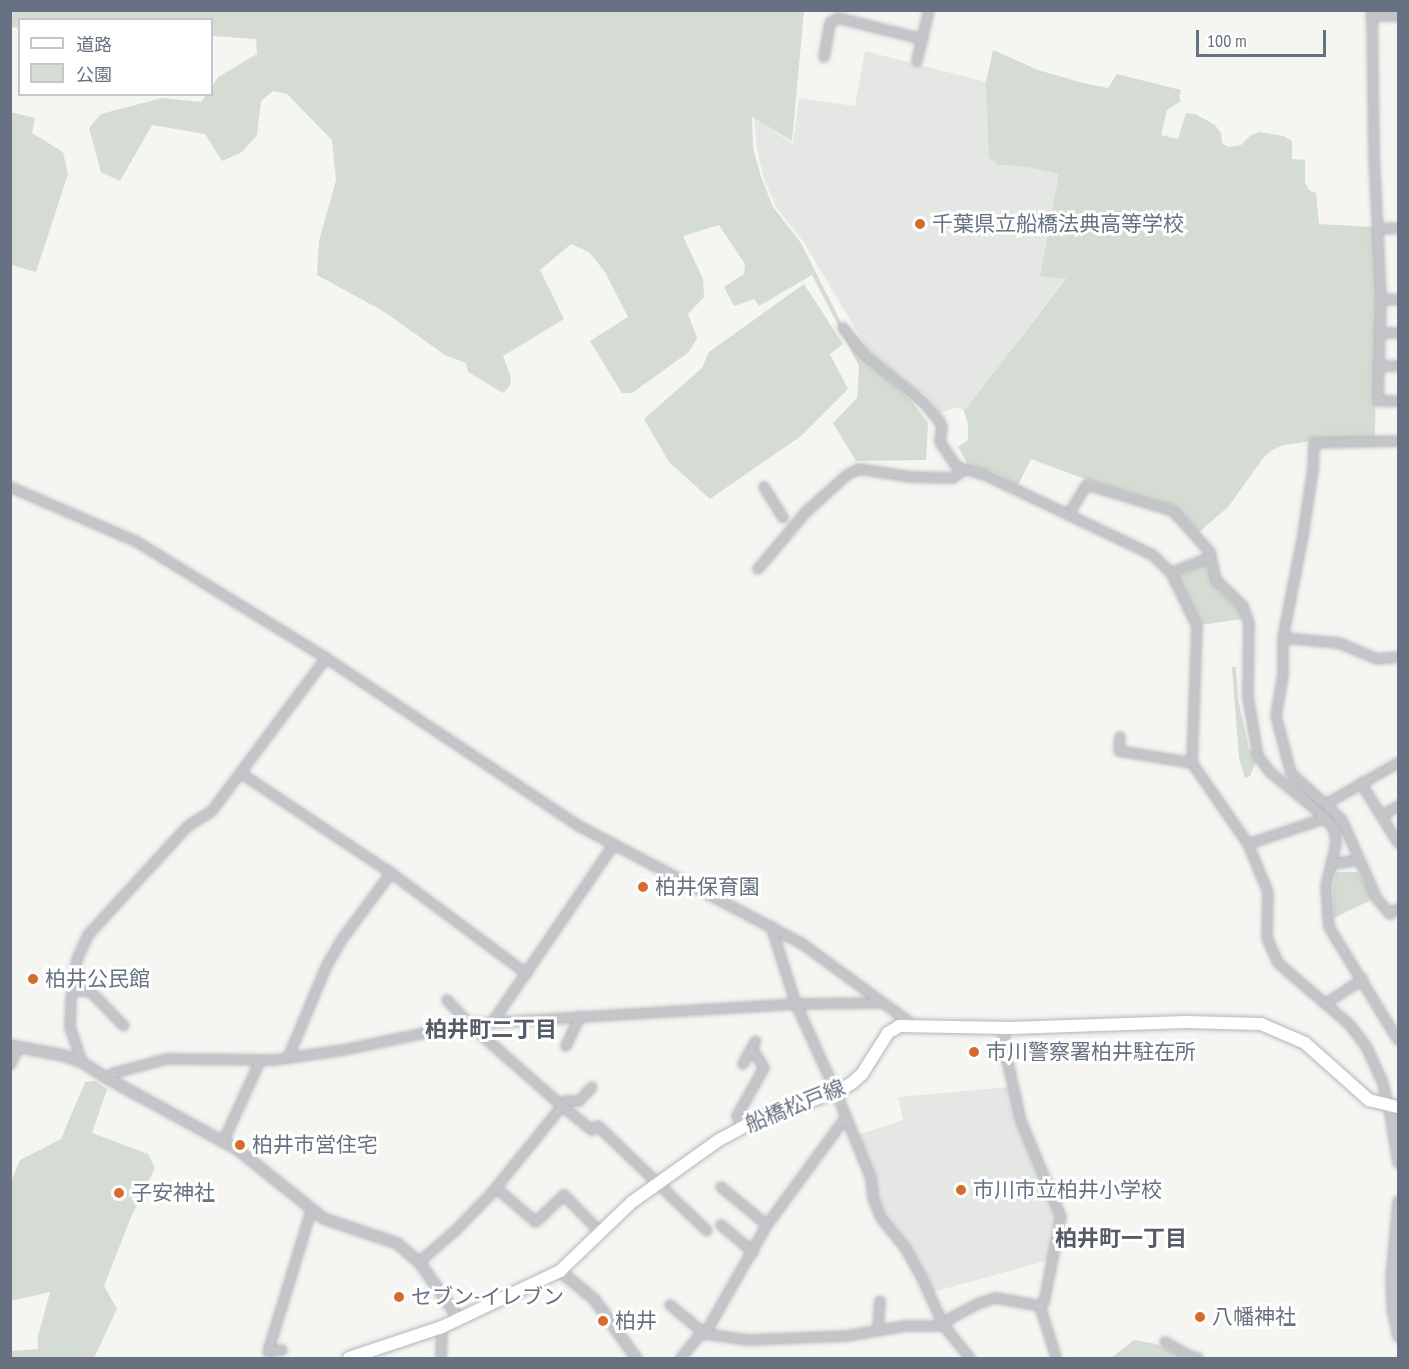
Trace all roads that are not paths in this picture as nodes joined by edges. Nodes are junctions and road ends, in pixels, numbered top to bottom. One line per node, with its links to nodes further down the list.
1 (929, 10): 4 (street)
2 (1371, 13): 3 (street); 8 (street)
3 (1398, 16)
4 (922, 39): 5 (street); 6 (street)
5 (824, 57)
6 (917, 61)
7 (1398, 228): 8 (street)
8 (1379, 229): 9 (street)
9 (1381, 299): 10 (street); 12 (street)
10 (1398, 300)
11 (843, 328): 18 (street)
12 (1379, 333): 13 (street); 14 (street)
13 (1398, 333)
14 (1378, 366): 15 (street); 16 (street)
15 (1398, 366)
16 (1398, 401)
17 (1398, 441): 26 (street)
18 (964, 470): 21 (street); 24 (street)
19 (10, 487): 28 (street)
20 (764, 487): 22 (street)
21 (1068, 514): 23 (street); 25 (street)
22 (783, 518)
23 (1211, 557): 25 (street); 37 (street)
24 (758, 569)
25 (1171, 573): 30 (street)
26 (1283, 638): 27 (street); 34 (street)
27 (1398, 657)
28 (326, 658): 32 (street); 39 (street)
29 (1120, 737): 30 (street)
30 (1192, 763): 40 (street)
31 (1398, 763): 33 (street)
32 (242, 774): 43 (street); 48 (street)
33 (1361, 783): 34 (street); 36 (street)
34 (1326, 804): 41 (street)
35 (1398, 806): 36 (street)
36 (1382, 816): 38 (street)
37 (1326, 818): 40 (street); 42 (street)
38 (1398, 843)
39 (614, 844): 45 (street); 46 (street)
40 (1248, 844): 51 (street)
41 (1360, 860): 42 (street); 44 (street)
42 (1331, 864): 47 (street)
43 (391, 873): 46 (street); 62 (street)
44 (1398, 909)
45 (771, 926): 50 (street); 52 (street)
46 (527, 974): 54 (street)
47 (1363, 979): 51 (street); 59 (street)
48 (73, 990): 57 (street); 64 (street)
49 (447, 1000): 55 (street)
50 (881, 1003): 52 (street); 56 (street)
51 (1325, 1004): 71 (street)
52 (796, 1005): 53 (street); 69 (street)
53 (580, 1016): 54 (street); 60 (street)
54 (492, 1023): 55 (street)
55 (469, 1024): 62 (street); 70 (street)
56 (912, 1024): 58 (main road, 船橋松戸線); 69 (main road, 船橋松戸線)
57 (124, 1026)
58 (1003, 1027): 71 (main road, 船橋松戸線); 90 (street)
59 (1398, 1040)
60 (566, 1046)
61 (14, 1047): 64 (street); 66 (street)
62 (288, 1058): 63 (street)
63 (260, 1060): 67 (street); 74 (street)
64 (82, 1062): 67 (street)
65 (743, 1064): 73 (street)
66 (10, 1065)
67 (107, 1078): 74 (street)
68 (592, 1087): 70 (street)
69 (836, 1092): 72 (street); 73 (main road, 船橋松戸線)
70 (562, 1106): 76 (street); 78 (street)
71 (1394, 1107): 75 (street)
72 (846, 1117): 82 (street); 92 (street)
73 (742, 1126): 76 (main road, 船橋松戸線)
74 (223, 1142): 80 (street)
75 (1398, 1162)
76 (656, 1184): 83 (main road, 船橋松戸線); 84 (street)
77 (721, 1187): 82 (street)
78 (496, 1188): 83 (street); 86 (street)
79 (1398, 1201): 95 (street)
80 (311, 1210): 86 (street); 98 (street)
81 (721, 1225): 85 (street)
82 (767, 1225): 85 (street)
83 (599, 1231): 87 (main road, 船橋松戸線)
84 (707, 1231)
85 (753, 1252): 96 (street)
86 (419, 1262): 91 (street)
87 (560, 1271): 91 (main road, 船橋松戸線); 102 (street)
88 (880, 1300): 94 (street)
89 (670, 1305): 96 (street)
90 (1040, 1306): 92 (street); 99 (street)
91 (459, 1319): 93 (main road, 船橋松戸線)
92 (944, 1326): 94 (street); 104 (street)
93 (442, 1327): 100 (main road, 船橋松戸線); 101 (street)
94 (878, 1329): 96 (street)
95 (1398, 1331)
96 (705, 1334): 103 (street)
97 (1165, 1342): 105 (street)
98 (282, 1350)
99 (1056, 1357)
100 (349, 1359)
101 (441, 1359)
102 (636, 1359)
103 (681, 1359)
104 (970, 1359)
105 (1198, 1359)

